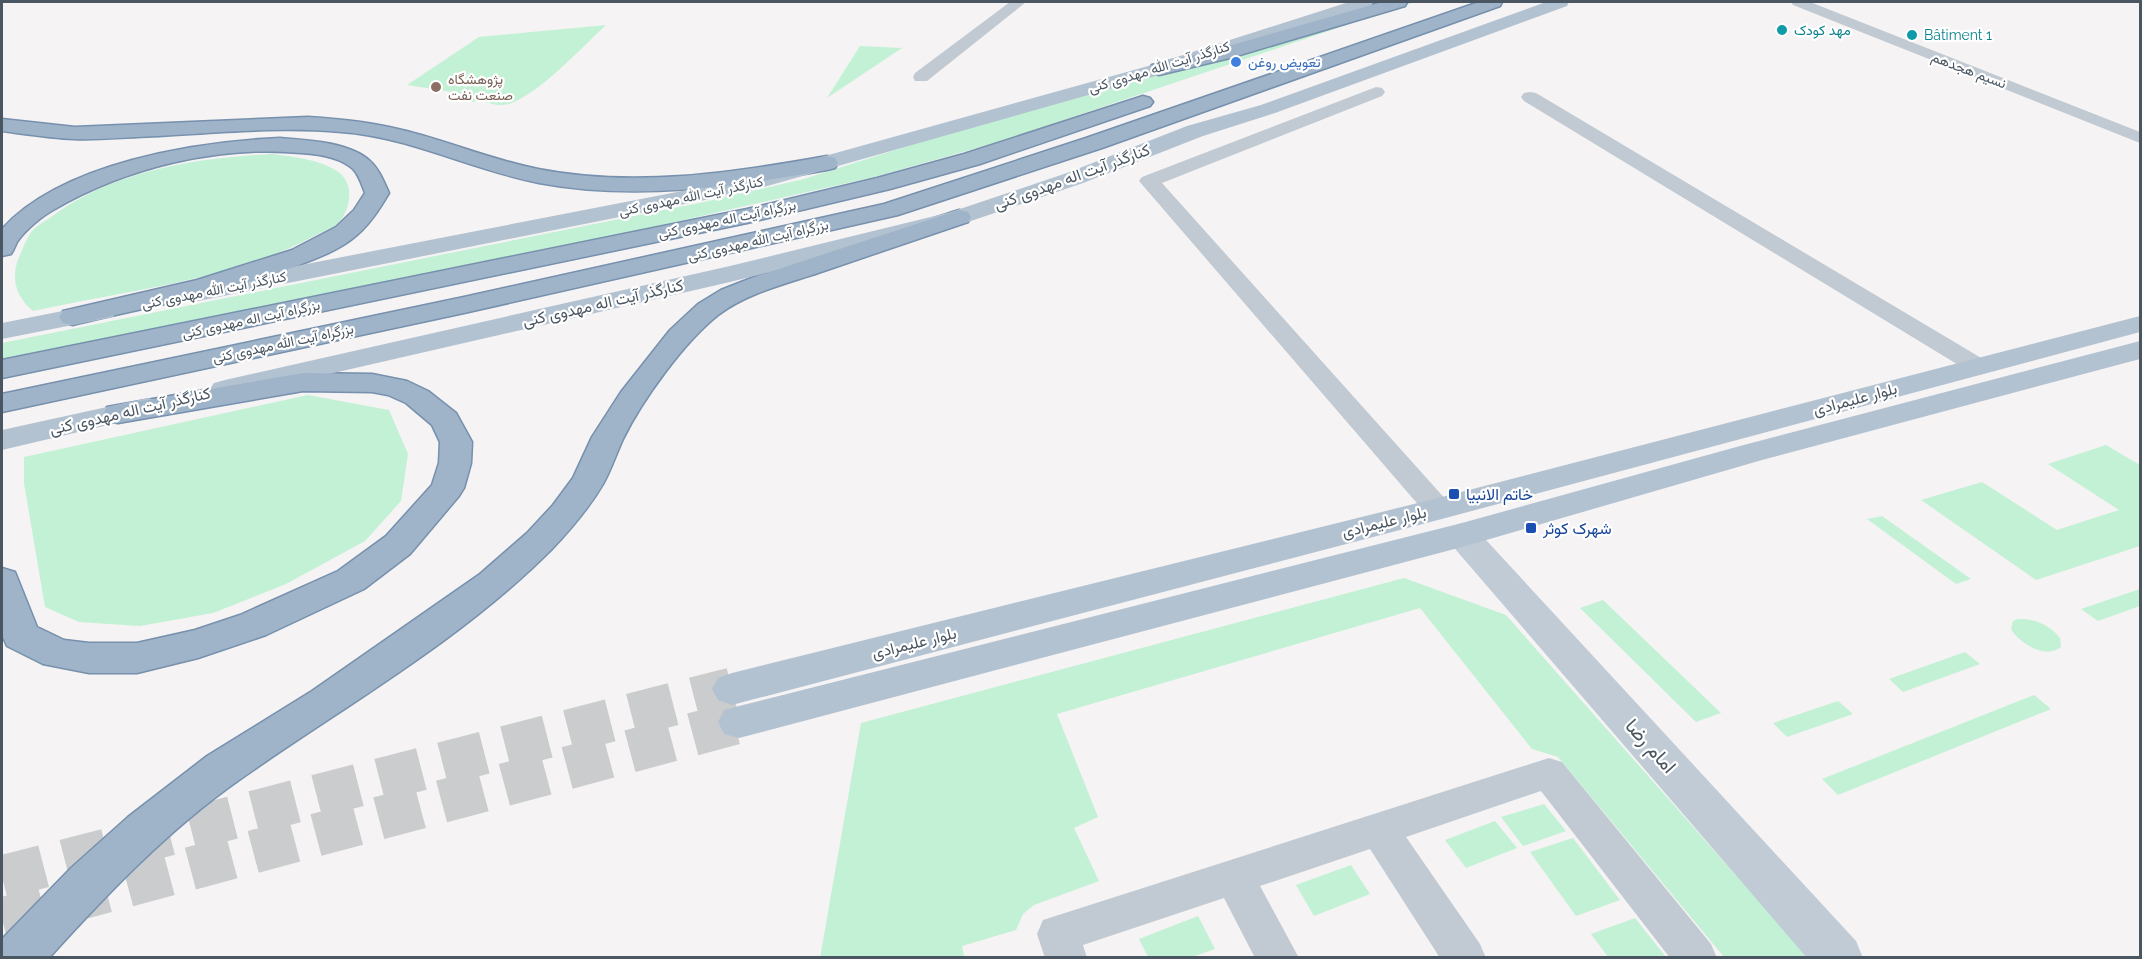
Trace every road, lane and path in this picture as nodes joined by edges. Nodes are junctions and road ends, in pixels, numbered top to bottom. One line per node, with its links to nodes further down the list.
1 (1019, 2): 9 (street)
2 (1365, 2): 8 (main road, کنارگذر آیت الله مهدوی کنی)
3 (1399, 2): 8 (highway)
4 (1434, 2): 23 (highway, بزرگراه آیت اله مهدوی کنی)
5 (1496, 2): 13 (highway); 24 (highway, بزرگراه آیت الله مهدوی کنی)
6 (1561, 2): 13 (main road)
7 (1798, 2): 14 (street, نسیم هجدهم)
8 (1159, 69): 15 (main road, کنارگذر آیت الله مهدوی کنی)
9 (921, 77)
10 (1376, 92): 27 (street)
11 (1530, 97): 22 (street)
12 (2, 125): 15 (highway)
13 (1195, 131): 16 (main road, کنارگذر آیت اله مهدوی کنی)
14 (2140, 138)
15 (827, 163): 18 (main road, کنارگذر آیت الله مهدوی کنی)
16 (959, 217): 25 (main road, کنارگذر آیت اله مهدوی کنی); 32 (highway)
17 (2, 249): 18 (highway)
18 (73, 316): 20 (main road, کنارگذر آیت الله مهدوی کنی)
19 (2140, 324): 22 (main road, بلوار علیمرادی)
20 (2, 330)
21 (2140, 350): 27 (main road, بلوار علیمرادی)
22 (1979, 367): 27 (main road, بلوار علیمرادی)
23 (2, 369)
24 (2, 403)
25 (118, 414): 26 (main road, کنارگذر آیت اله مهدوی کنی); 28 (highway)
26 (2, 440)
27 (1450, 522): 29 (main road, بلوار علیمرادی); 37 (main road, امام رضا)
28 (2, 580)
29 (735, 706)
30 (1379, 829): 31 (street); 35 (street); 36 (street)
31 (1234, 876): 33 (street); 34 (street)
32 (16, 957)
33 (1066, 957)
34 (1278, 957)
35 (1465, 957)
36 (1696, 957)
37 (1839, 957)

